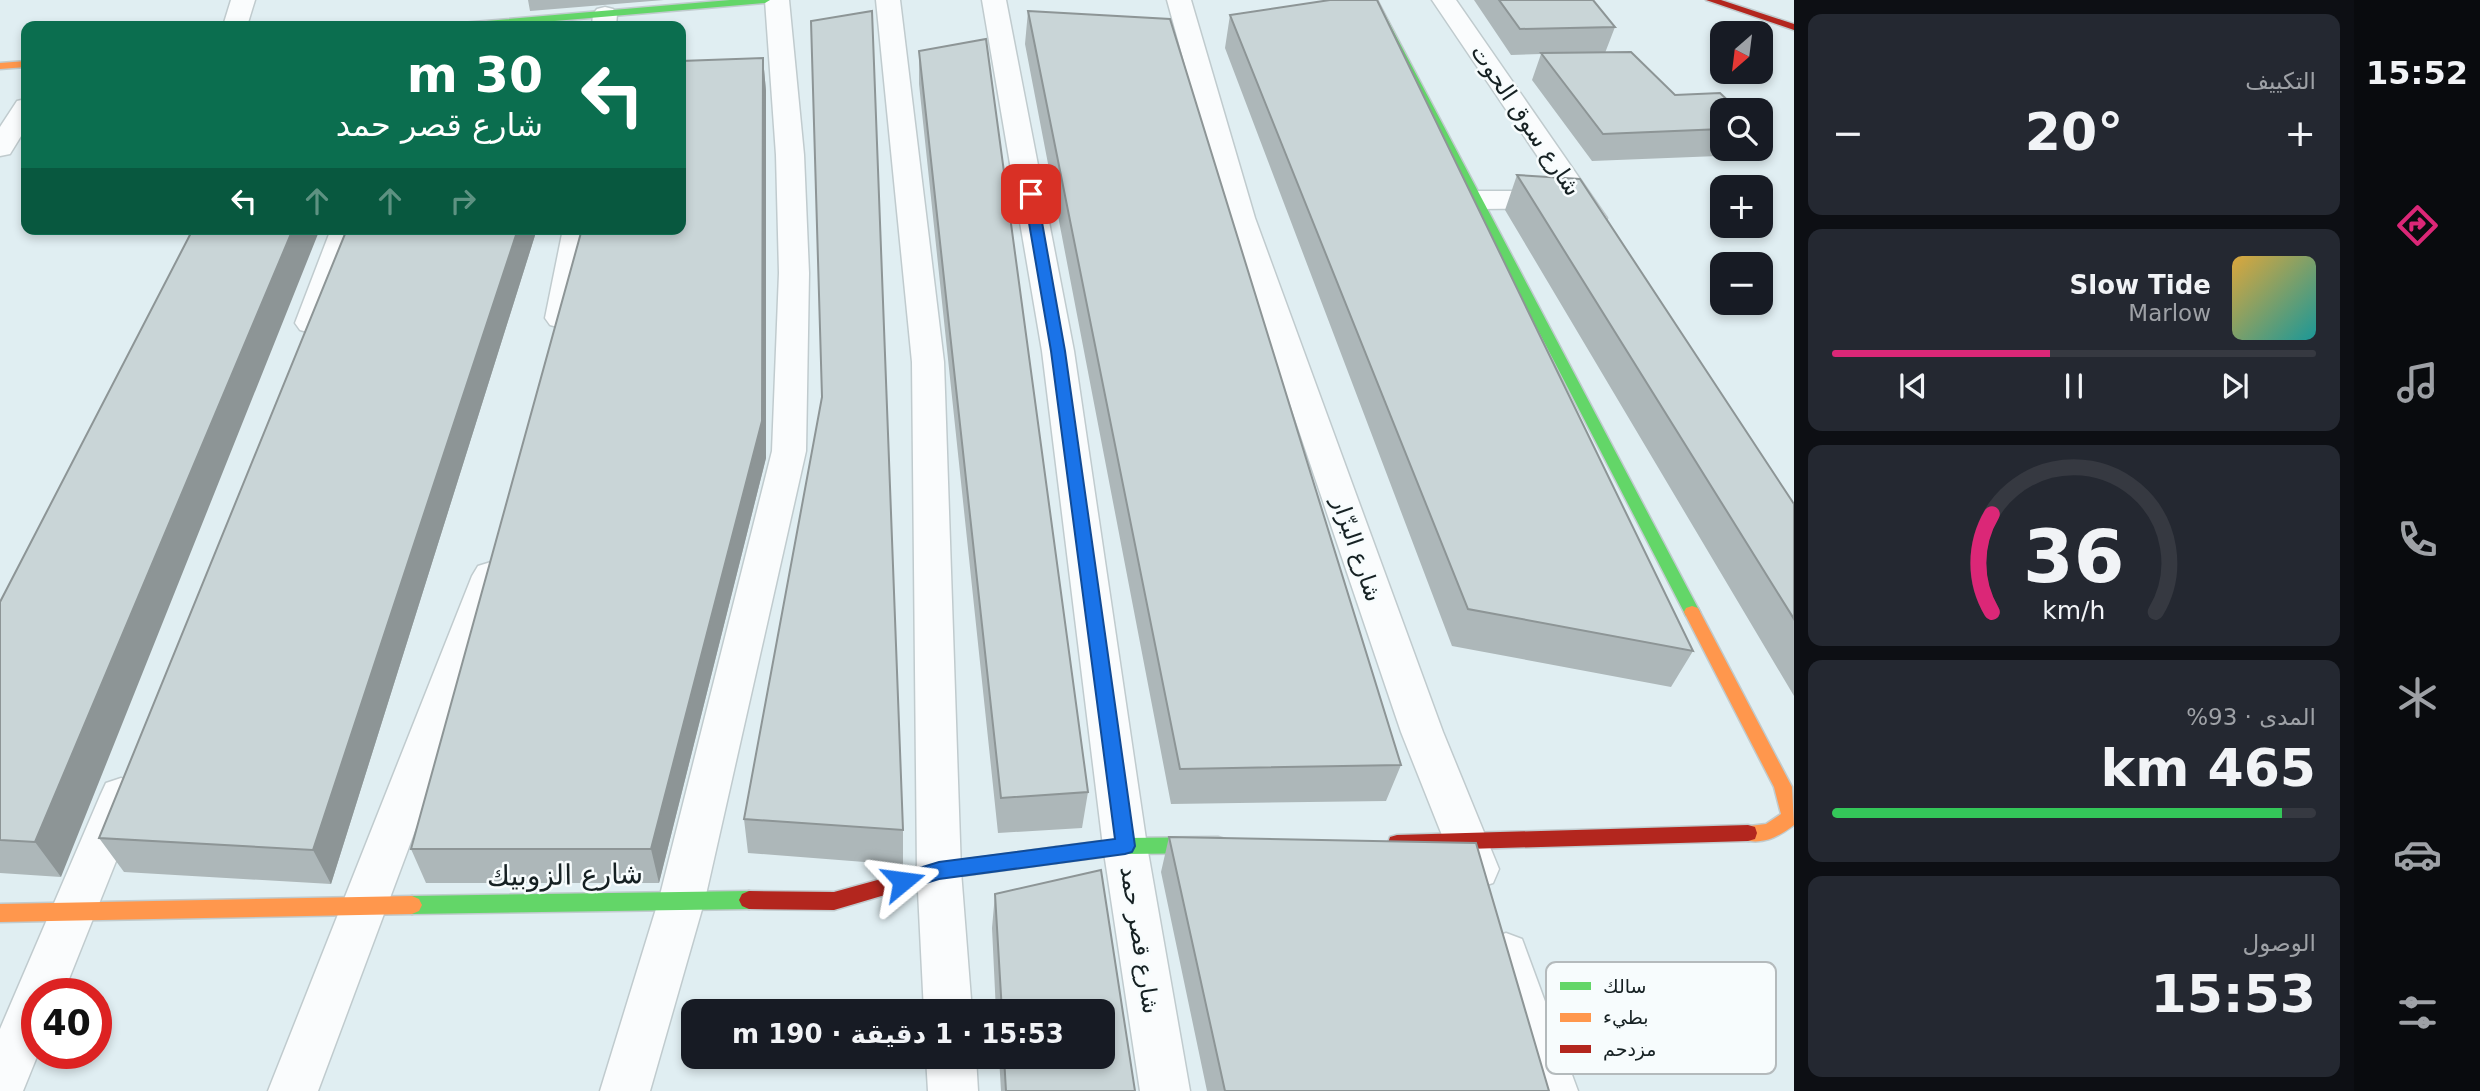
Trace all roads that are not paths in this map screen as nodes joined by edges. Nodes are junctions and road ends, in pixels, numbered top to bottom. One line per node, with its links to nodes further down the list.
1 (243, 0): 12 (street)
2 (765, 0): 10 (street)
3 (777, 0): 33 (street)
4 (888, 0): 32 (street)
5 (994, 0): 31 (street, شارع قصر حمد)
6 (1179, 0): 28 (street, شارع البزّار)
7 (1372, 0): 20 (street)
8 (1444, 0): 19 (street, شارع سوق الحوت)
9 (1711, 0): 14 (street)
10 (678, 4): 11 (street)
11 (604, 20): 13 (street)
12 (237, 21)
13 (580, 21)
14 (1794, 27)
15 (21, 64): 16 (street)
16 (0, 66)
17 (21, 115): 18 (street)
18 (0, 148)
19 (1580, 198): 20 (street); 23 (street, شارع سوق الحوت)
20 (1479, 200): 28 (street)
21 (344, 235): 25 (street)
22 (577, 235): 24 (street)
23 (1611, 244)
24 (553, 352)
25 (299, 354)
26 (502, 540): 34 (street)
27 (137, 759): 35 (street)
28 (1468, 843): 29 (street); 41 (street, شارع البزّار)
29 (1386, 844)
30 (1235, 845): 31 (street, شارع الزوبيك)
31 (1125, 846): 32 (street, شارع الزوبيك); 47 (street, شارع قصر حمد)
32 (939, 871): 33 (street, شارع الزوبيك); 38 (street)
33 (682, 899): 34 (street, شارع الزوبيك); 45 (street)
34 (365, 905): 35 (street, شارع الزوبيك); 44 (street)
35 (74, 911): 36 (street, شارع الزوبيك); 37 (street)
36 (0, 913)
37 (46, 978)
38 (947, 999)
39 (21, 1037): 43 (street)
40 (952, 1069): 46 (street)
41 (1546, 1071)
42 (1547, 1074): 48 (street, شارع البزّار)
43 (0, 1086)
44 (293, 1091)
45 (625, 1091)
46 (953, 1091)
47 (1165, 1091)
48 (1553, 1091)

